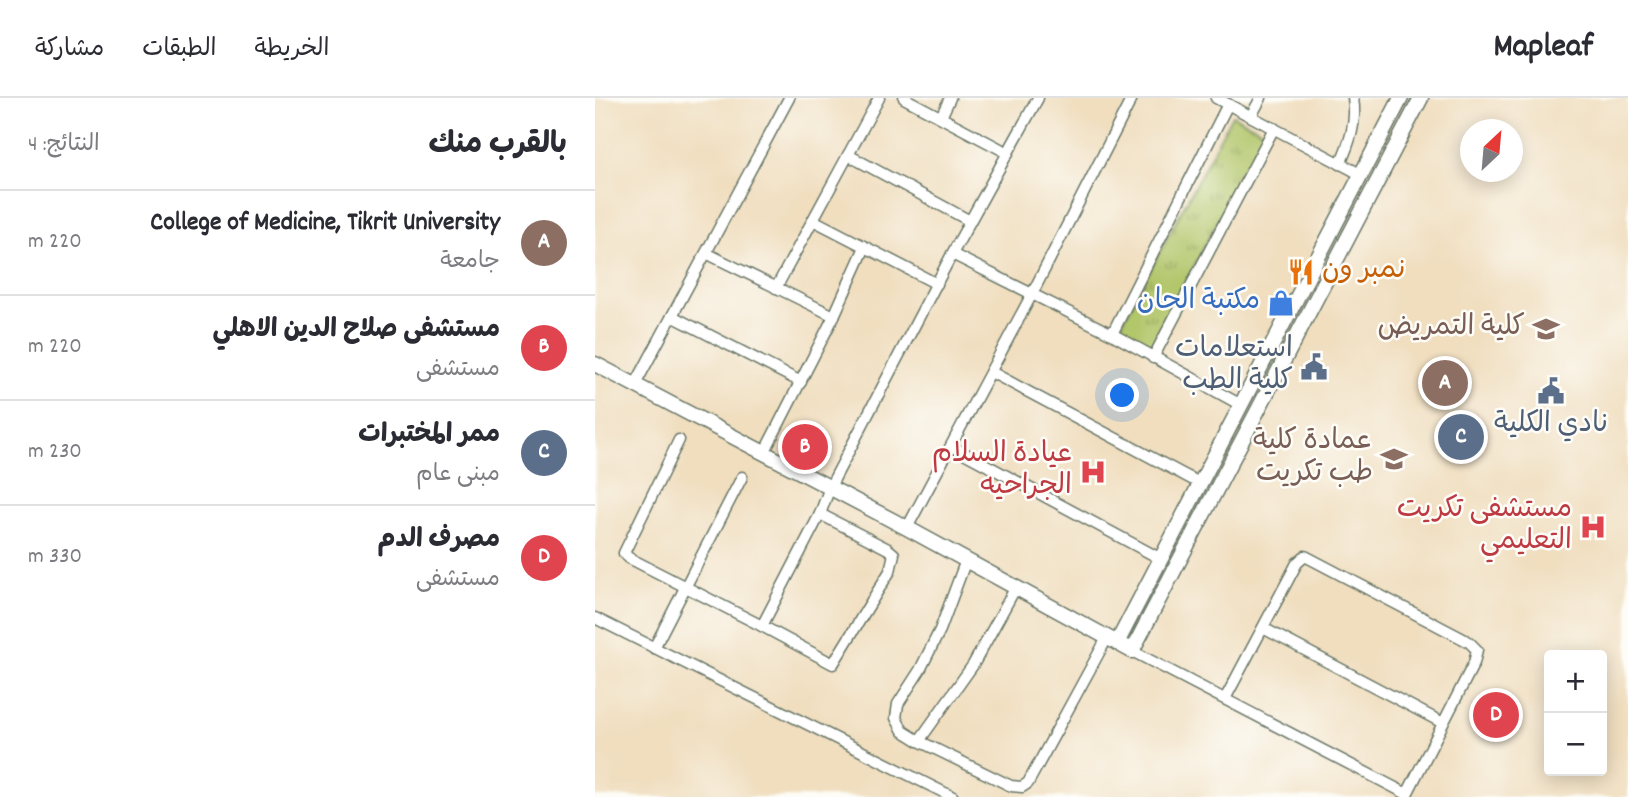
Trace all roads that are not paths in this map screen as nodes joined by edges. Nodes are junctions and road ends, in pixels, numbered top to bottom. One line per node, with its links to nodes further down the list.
1 (789, 98): 23 (street)
2 (879, 98): 17 (street)
3 (904, 98): 14 (street)
4 (950, 98): 14 (street)
5 (1038, 98): 16 (street)
6 (1132, 98): 28 (street)
7 (1216, 98): 12 (street)
8 (1261, 98): 13 (street)
9 (1353, 98): 18 (street)
10 (1401, 98): 19 (street)
11 (1420, 98): 29 (street)
12 (1228, 104): 13 (street); 32 (street)
13 (1251, 116): 15 (street)
14 (941, 117): 16 (street)
15 (1274, 128): 18 (street); 33 (street)
16 (1008, 153): 21 (street)
17 (848, 155): 20 (street); 21 (street)
18 (1341, 164): 19 (street)
19 (1362, 175): 27 (street)
20 (813, 220): 22 (street); 26 (street)
21 (970, 221): 24 (street)
22 (865, 247): 25 (street); 31 (street)
23 (706, 253): 26 (street); 30 (street)
24 (952, 254): 25 (street); 28 (street)
25 (937, 284): 44 (street)
26 (776, 288): 31 (street)
27 (1303, 288): 29 (street); 38 (street)
28 (1033, 294): 32 (street); 35 (street)
29 (1317, 295): 56 (street)
30 (672, 316): 36 (street); 37 (street)
31 (834, 316): 36 (street)
32 (1112, 334): 33 (street)
33 (1153, 358): 38 (street)
34 (595, 364): 37 (street)
35 (991, 372): 40 (street); 43 (street)
36 (801, 382): 41 (street)
37 (635, 385): 41 (street)
38 (1241, 405): 43 (street)
39 (679, 440): 50 (street)
40 (951, 446): 46 (street); 47 (street)
41 (764, 453): 44 (street)
42 (742, 477): 50 (street)
43 (1201, 484): 47 (street)
44 (830, 487): 45 (street); 46 (street)
45 (820, 514): 52 (street); 52 (street)
46 (907, 527): 48 (street)
47 (1161, 559): 54 (street)
48 (966, 560): 49 (street); 59 (street)
49 (1016, 587): 54 (street); 59 (street)
50 (686, 588): 52 (street); 55 (street)
51 (595, 618): 55 (street)
52 (762, 626)
53 (1263, 628): 57 (street); 58 (street); 58 (street)
54 (1112, 640): 56 (street); 59 (street)
55 (654, 648): 60 (street)
56 (1132, 652): 57 (street)
57 (1225, 699): 58 (street)
58 (1443, 723)
59 (919, 741)
60 (953, 797)

